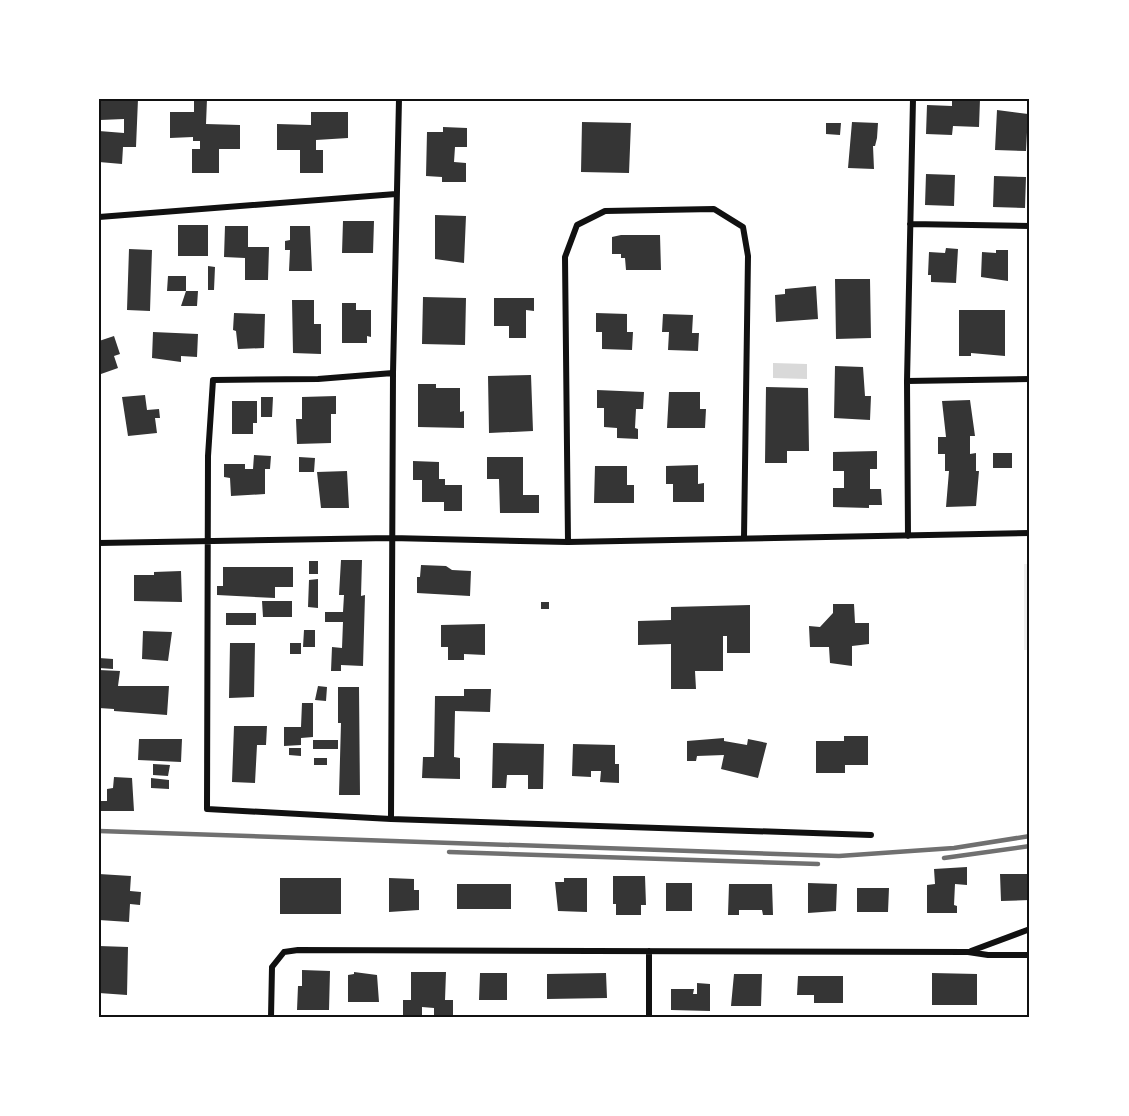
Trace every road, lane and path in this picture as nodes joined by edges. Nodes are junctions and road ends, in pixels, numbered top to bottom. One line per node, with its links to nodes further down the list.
1 (399, 99): 3 (street)
2 (912, 99): 5 (street)
3 (396, 194): 4 (street); 7 (street)
4 (99, 217)
5 (910, 224): 6 (street); 9 (street)
6 (1030, 225)
7 (393, 373): 12 (street); 14 (street)
8 (1030, 379): 9 (street)
9 (907, 381): 11 (street)
10 (1030, 532): 11 (street)
11 (908, 536): 13 (street)
12 (391, 538): 14 (street); 15 (street); 17 (street)
13 (744, 538): 15 (street); 15 (street)
14 (209, 540): 16 (street); 17 (street)
15 (568, 542)
16 (99, 543)
17 (391, 819): 18 (street)
18 (871, 835)
19 (1030, 930): 21 (street)
20 (649, 951): 21 (street); 23 (street); 24 (street)
21 (968, 952): 22 (street)
22 (1030, 955)
23 (271, 1017)
24 (649, 1017)

